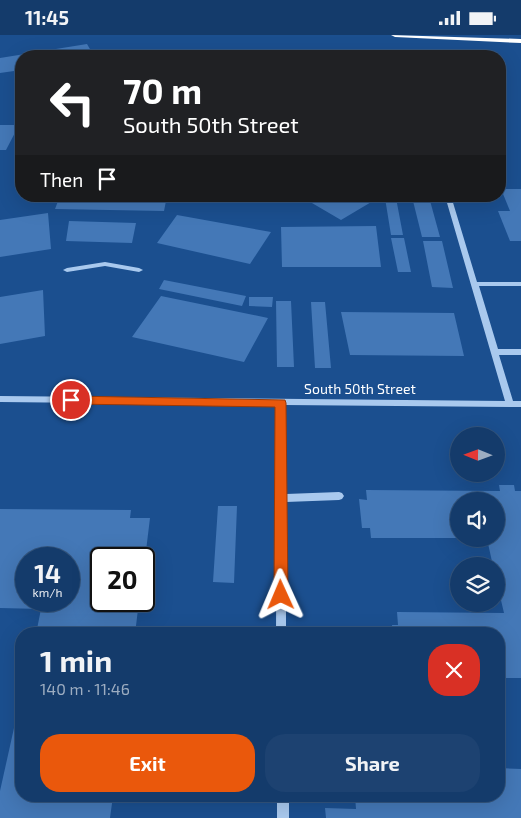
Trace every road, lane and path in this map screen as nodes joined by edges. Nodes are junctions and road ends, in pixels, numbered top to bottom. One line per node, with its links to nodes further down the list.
1 (395, 35): 2 (highway)
2 (521, 41)
3 (450, 202): 6 (street)
4 (67, 270): 5 (street)
5 (139, 270)
6 (474, 284): 7 (street); 8 (street)
7 (521, 284)
8 (494, 352): 9 (street); 12 (street)
9 (521, 352)
10 (0, 399): 11 (street, South 50th Street)
11 (281, 403): 12 (street, South 50th Street); 15 (street)
12 (510, 404): 13 (street, South 50th Street)
13 (521, 404)
14 (339, 496): 15 (street)
15 (280, 498): 16 (street)
16 (282, 627)
17 (283, 802): 18 (street)
18 (283, 818)

